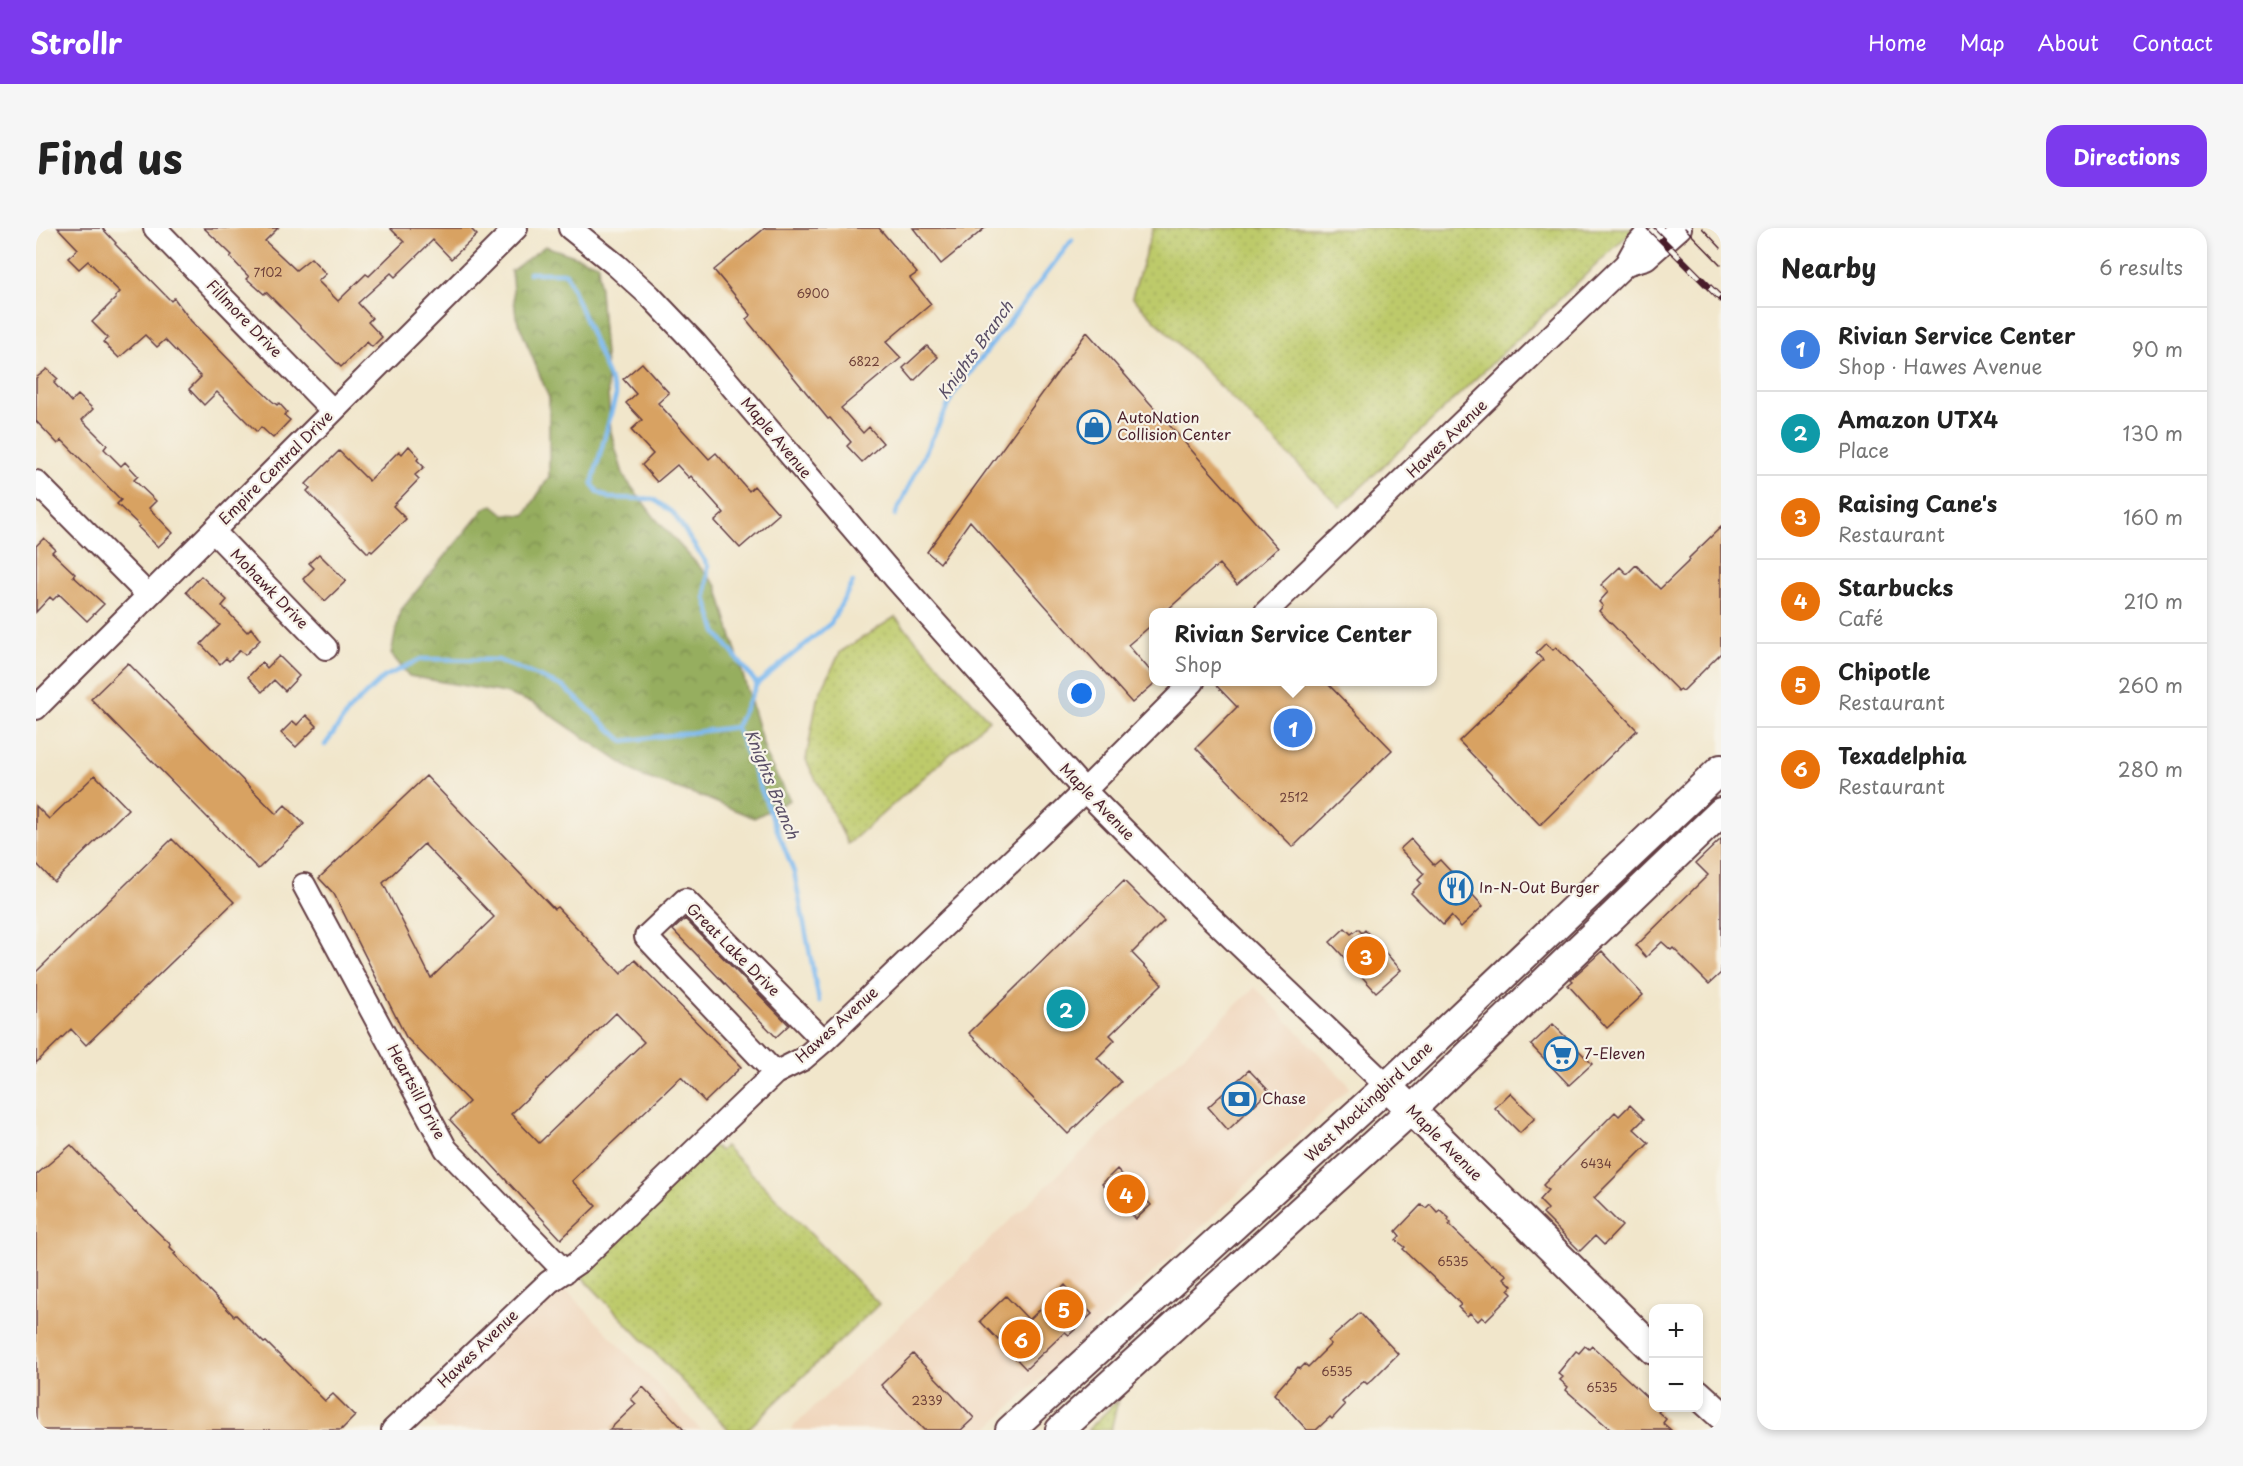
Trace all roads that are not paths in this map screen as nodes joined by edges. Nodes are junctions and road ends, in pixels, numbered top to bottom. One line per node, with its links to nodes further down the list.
1 (155, 228): 7 (street, Fillmore Drive)
2 (516, 228): 7 (street, Empire Central Drive)
3 (570, 228): 16 (street, Maple Avenue)
4 (1652, 228): 6 (street, Hawes Avenue)
5 (1680, 228): 6 (street, Hawes Avenue)
6 (1626, 264): 11 (street, Hawes Avenue)
7 (333, 411): 9 (street, Empire Central Drive)
8 (36, 482): 10 (street)
9 (213, 531): 10 (street, Empire Central Drive); 12 (street, Mohawk Drive)
10 (148, 596): 14 (street, Empire Central Drive)
11 (1270, 608)
12 (326, 648)
13 (1188, 686): 16 (street, Hawes Avenue)
14 (36, 708)
15 (1721, 769): 19 (main road, West Mockingbird Lane)
16 (1084, 790): 21 (street, Hawes Avenue); 23 (street, Maple Avenue)
17 (1721, 812): 20 (main road)
18 (304, 885): 27 (street, Heartsill Drive)
19 (1578, 904): 20 (main road); 23 (main road, West Mockingbird Lane)
20 (1600, 928): 24 (main road)
21 (824, 1041): 22 (street, Hawes Avenue); 22 (street, Great Lake Drive)
22 (775, 1073): 27 (street, Hawes Avenue)
23 (1387, 1086): 24 (main road, Maple Avenue); 25 (main road, West Mockingbird Lane)
24 (1411, 1110): 26 (main road); 28 (main road, Maple Avenue)
25 (1221, 1239): 26 (main road); 31 (main road, West Mockingbird Lane)
26 (1242, 1264): 33 (main road)
27 (565, 1272): 32 (street, Hawes Avenue)
28 (1649, 1346)
29 (1703, 1399): 30 (main road)
30 (1721, 1415)
31 (1028, 1424)
32 (405, 1426)
33 (1060, 1430)

